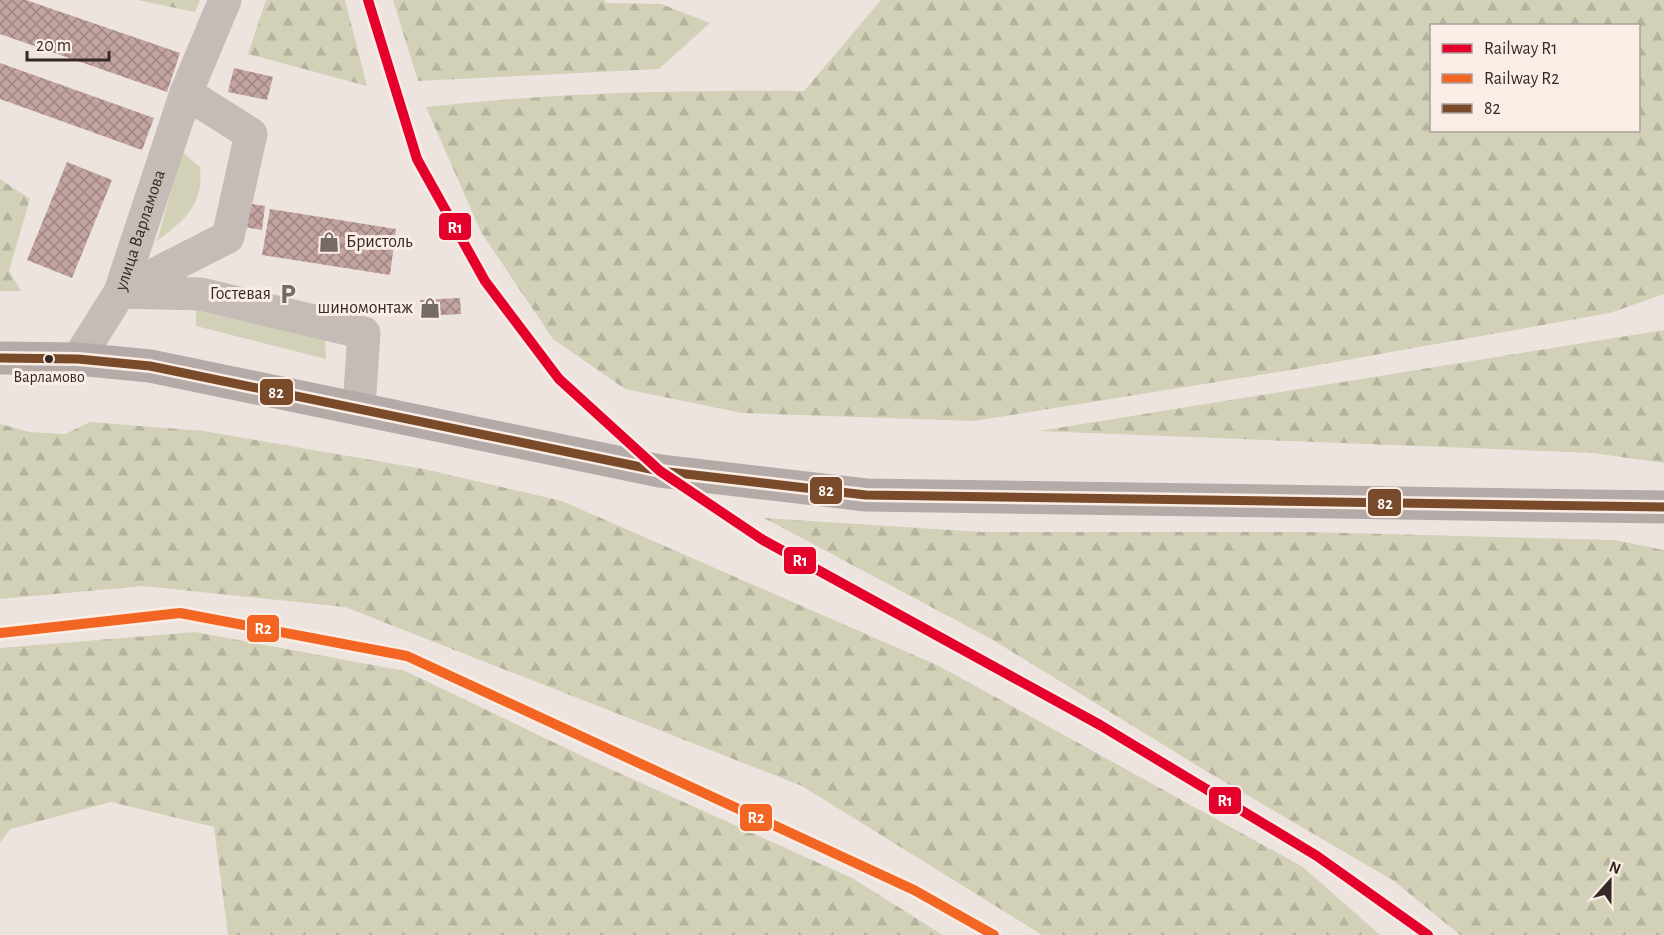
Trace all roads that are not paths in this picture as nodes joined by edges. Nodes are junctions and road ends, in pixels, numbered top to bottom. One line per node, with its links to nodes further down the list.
1 (225, 0): 2 (lane, улица Варламова)
2 (186, 93): 3 (lane, улица Варламова); 3 (lane)
3 (120, 292): 5 (lane, улица Варламова); 6 (lane)
4 (0, 358): 5 (main road)
5 (78, 359): 6 (main road)
6 (359, 407): 7 (main road)
7 (1664, 507)

